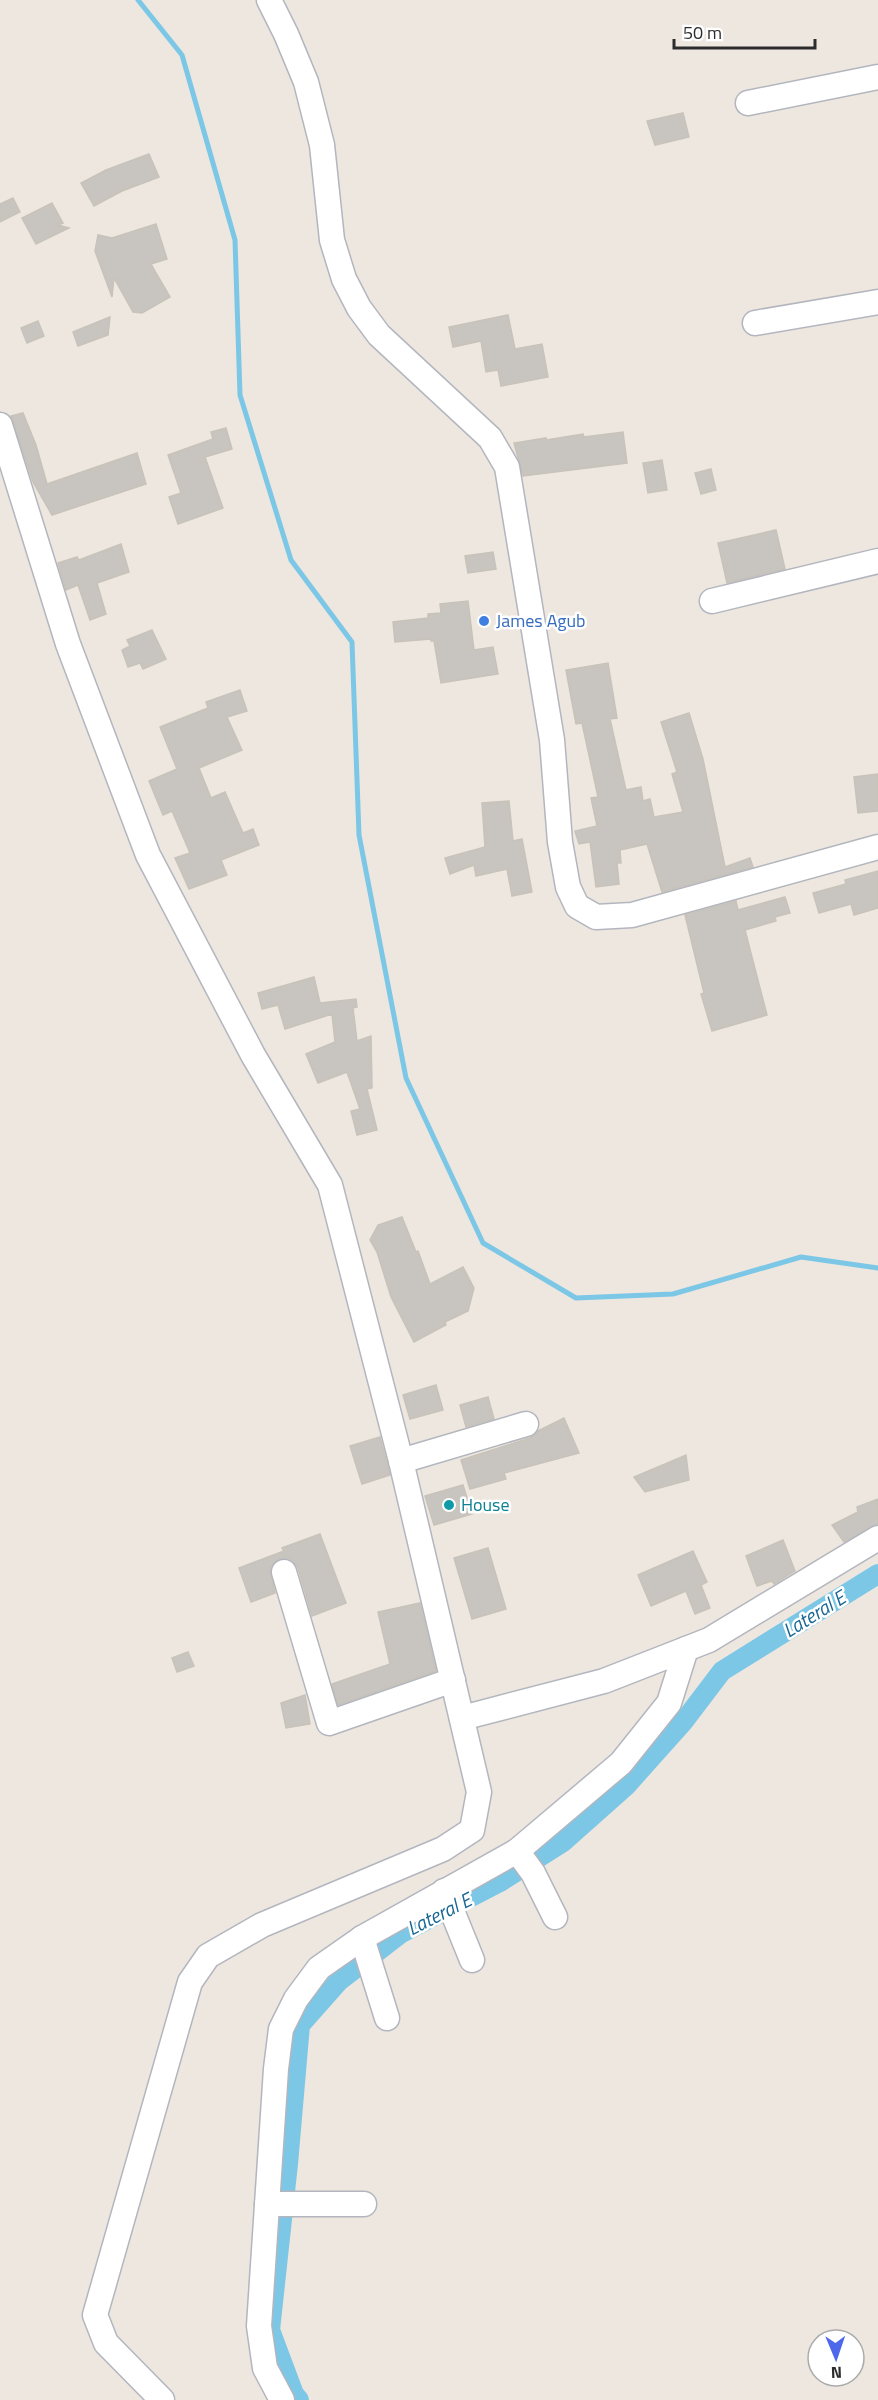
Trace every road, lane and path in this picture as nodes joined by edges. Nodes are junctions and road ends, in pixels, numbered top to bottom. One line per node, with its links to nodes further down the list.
1 (269, 0): 9 (street)
2 (878, 77): 3 (street)
3 (748, 103)
4 (878, 302): 5 (street)
5 (755, 323)
6 (0, 425): 11 (street)
7 (878, 561): 8 (street)
8 (712, 601)
9 (878, 847)
10 (526, 1424): 11 (street)
11 (401, 1461): 15 (street)
12 (878, 1538): 14 (street)
13 (284, 1572): 15 (street)
14 (686, 1649): 16 (street); 17 (street)
15 (453, 1680): 16 (street)
16 (462, 1718): 25 (street)
17 (524, 1861): 18 (street); 19 (street)
18 (449, 1902): 20 (street); 21 (street)
19 (555, 1917)
20 (365, 1948): 22 (street); 23 (street)
21 (472, 1960)
22 (387, 2018)
23 (267, 2204): 24 (street); 26 (street)
24 (364, 2204)
25 (162, 2400)
26 (282, 2400)

